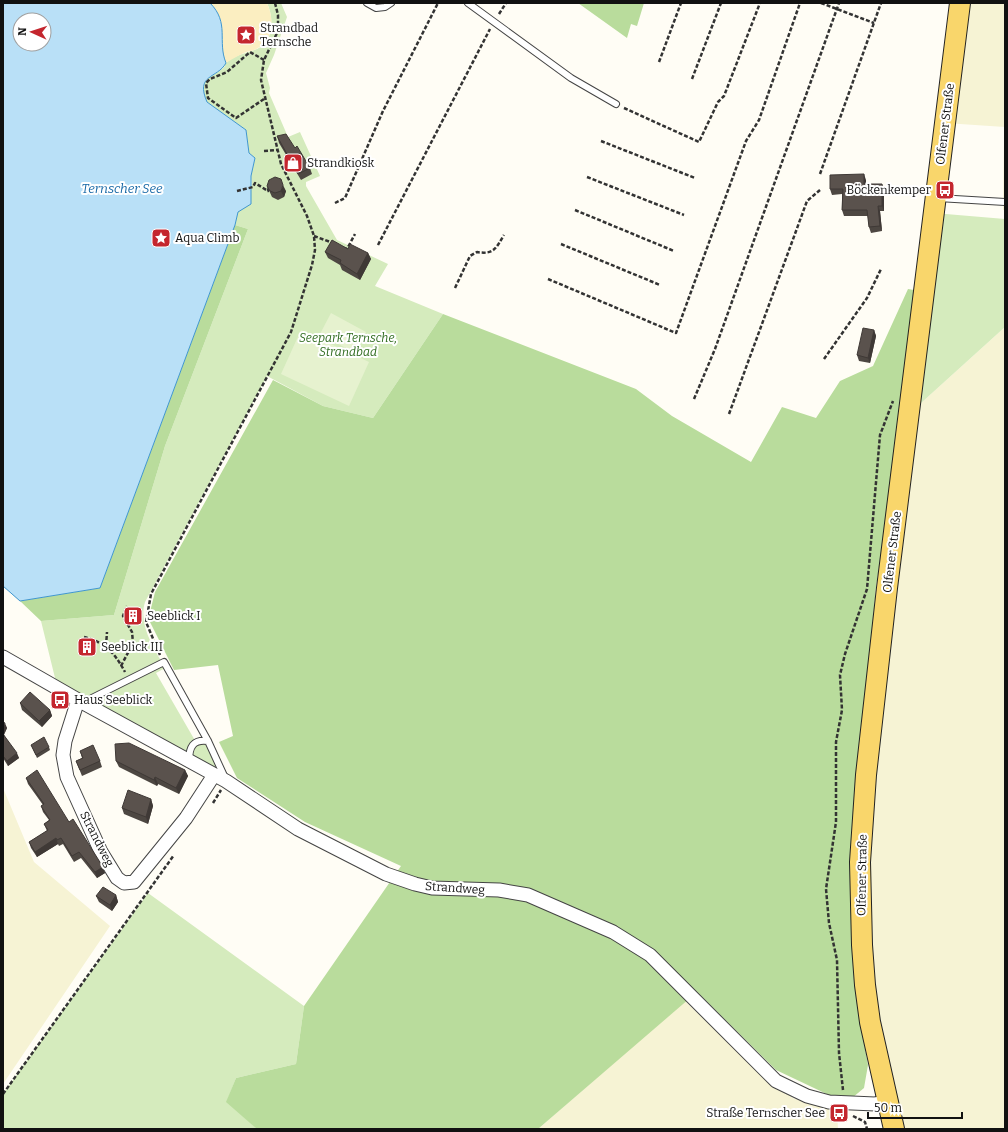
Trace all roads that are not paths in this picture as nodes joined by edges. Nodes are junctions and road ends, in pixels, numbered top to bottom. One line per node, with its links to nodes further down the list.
1 (367, 3): 2 (lane)
2 (391, 3)
3 (468, 3): 5 (lane)
4 (960, 3): 6 (main road, Olfener Straße)
5 (616, 104)
6 (936, 198): 7 (lane); 13 (main road, Olfener Straße)
7 (1005, 202)
8 (3, 657): 9 (street, Strandweg)
9 (82, 703): 10 (lane); 11 (street, Strandweg); 12 (street, Strandweg)
10 (208, 741): 11 (lane); 12 (lane)
11 (189, 761): 12 (street, Strandweg)
12 (220, 778): 13 (street, Strandweg)
13 (887, 1102): 14 (main road, Olfener Straße)
14 (894, 1129)

